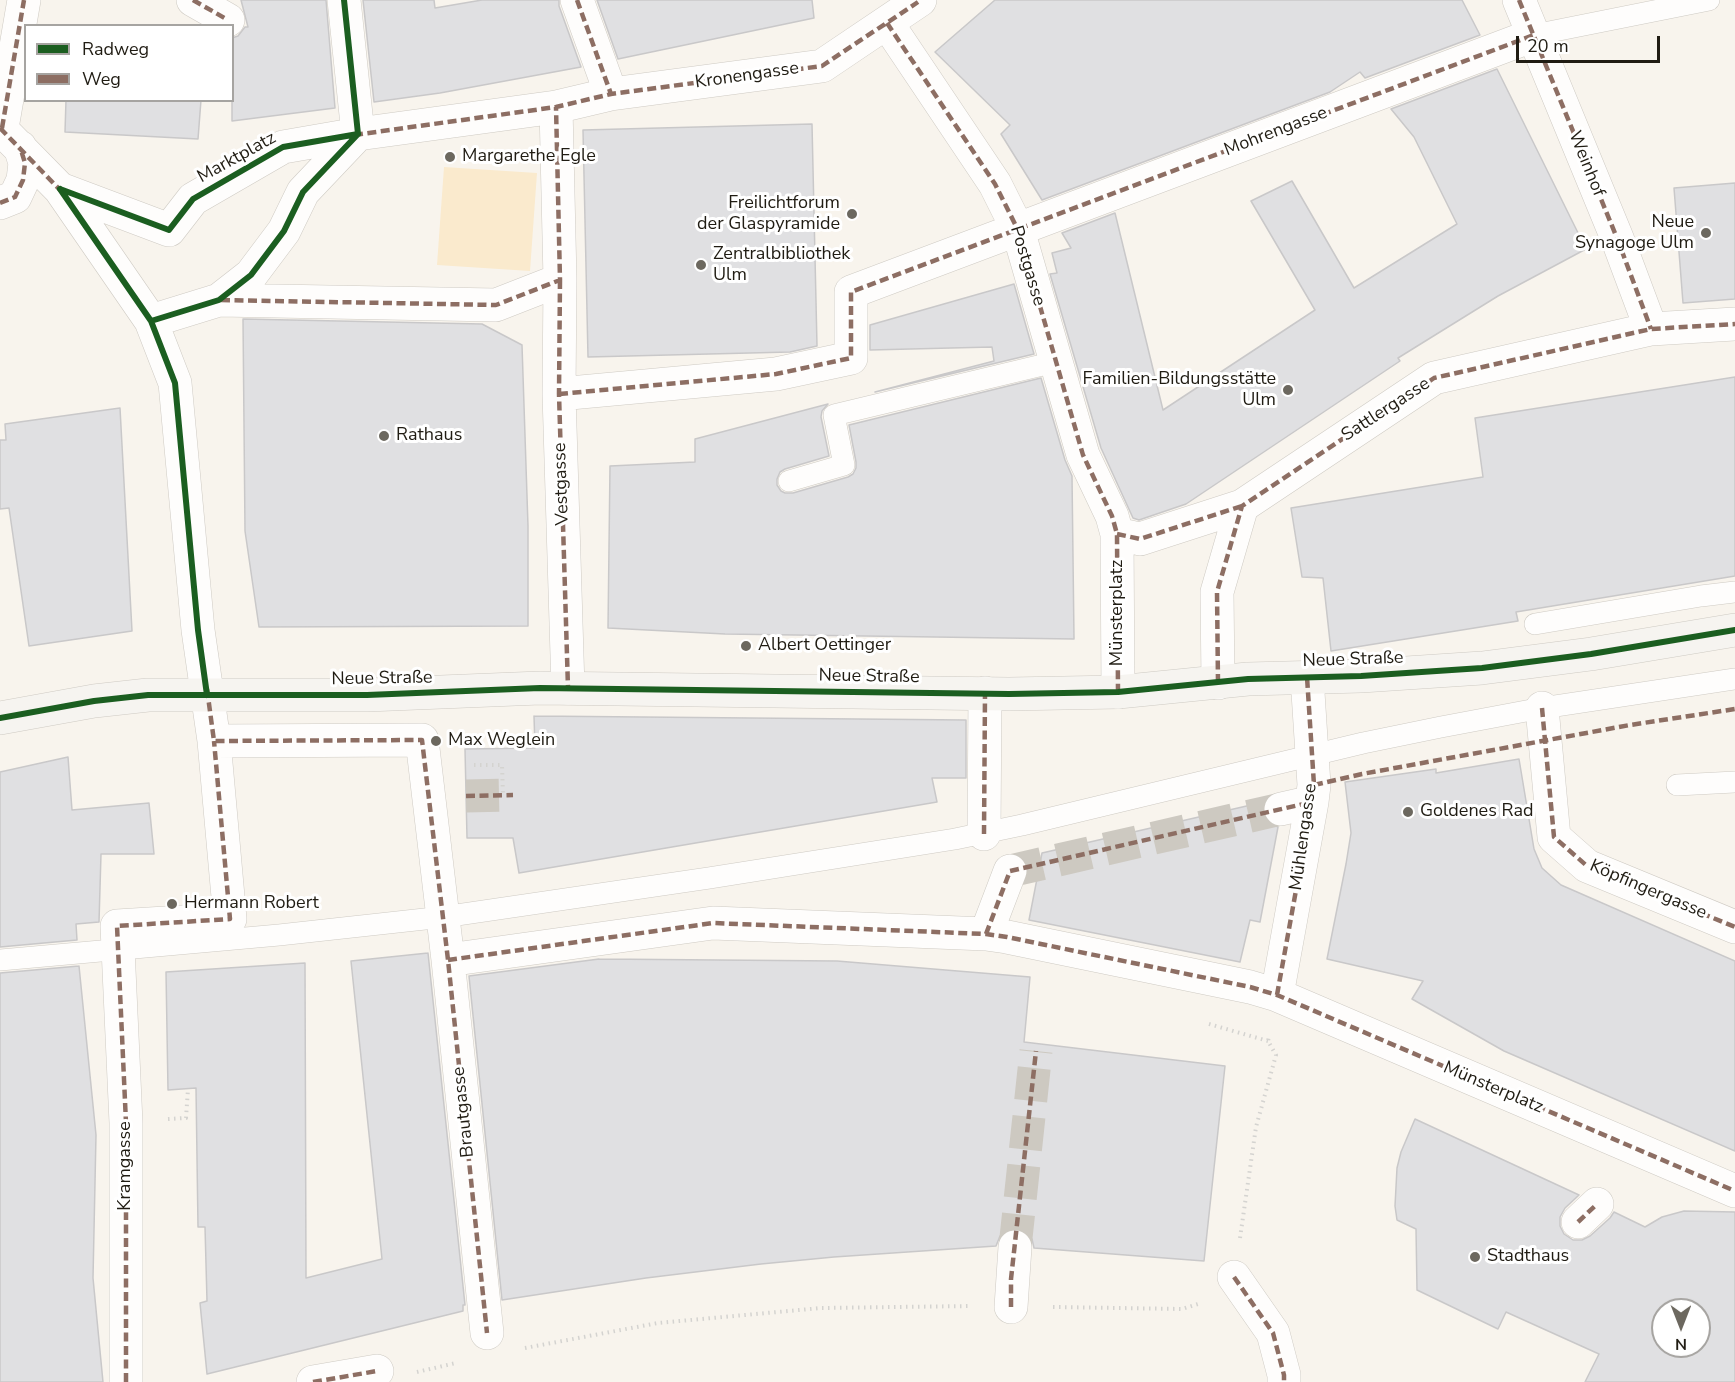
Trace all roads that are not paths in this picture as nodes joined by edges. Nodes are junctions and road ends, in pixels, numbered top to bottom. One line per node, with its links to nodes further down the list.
1 (24, 0): 13 (street)
2 (193, 0): 8 (street)
3 (344, 0): 14 (street)
4 (577, 0): 11 (street)
5 (920, 0): 9 (street, Kronengasse)
6 (1519, 0): 10 (street, Weinhof)
7 (1709, 0): 10 (lane)
8 (228, 20)
9 (887, 23): 11 (street, Kronengasse); 17 (street, Postgasse)
10 (1534, 35): 17 (street, Mohrengasse); 22 (street, Weinhof)
11 (611, 94): 12 (street, Kronengasse)
12 (556, 107): 14 (street, Marktplatz); 18 (street, Vestgasse)
13 (7, 134): 15 (street, Marktplatz); 16 (street)
14 (358, 134): 15 (street, Marktplatz); 19 (street)
15 (60, 189): 20 (street, Marktplatz)
16 (0, 202)
17 (1018, 230): 23 (street, Postgasse); 24 (street, Mohrengasse)
18 (560, 279): 19 (street); 24 (street, Vestgasse)
19 (219, 300): 20 (street)
20 (151, 321): 37 (street, Marktplatz)
21 (1735, 324): 22 (street, Sattlergasse)
22 (1651, 329): 26 (street, Sattlergasse)
23 (1055, 362): 25 (lane); 27 (street, Postgasse)
24 (559, 394): 34 (street, Vestgasse)
25 (789, 482)
26 (1242, 506): 27 (street, Sattlergasse); 33 (street)
27 (1117, 534): 35 (street, Münsterplatz)
28 (1735, 592): 29 (lane)
29 (1535, 624)
30 (1735, 630): 31 (street, Neue Straße)
31 (1307, 677): 33 (street, Neue Straße); 41 (street, Mühlengasse)
32 (1735, 679): 38 (lane)
33 (1218, 682): 35 (street, Neue Straße)
34 (568, 688): 36 (street, Neue Straße); 37 (street, Neue Straße)
35 (1118, 692): 36 (street, Neue Straße)
36 (985, 693): 44 (street)
37 (207, 695): 39 (street, Neue Straße); 40 (street, Marktplatz)
38 (1542, 708): 41 (lane); 47 (street, Köpfingergasse)
39 (0, 718)
40 (214, 741): 46 (street, Brautgasse); 49 (street, Kramgasse)
41 (1311, 755): 44 (lane); 52 (street, Mühlengasse)
42 (1735, 782): 43 (lane)
43 (1677, 785)
44 (984, 834): 46 (lane)
45 (1010, 871): 48 (street)
46 (441, 904): 49 (lane); 51 (street, Brautgasse)
47 (1735, 927)
48 (986, 934): 51 (street); 52 (street)
49 (118, 950): 50 (lane); 59 (street, Kramgasse)
50 (0, 960)
51 (448, 960): 57 (street, Brautgasse)
52 (1264, 992): 53 (street, Münsterplatz)
53 (1735, 1191)
54 (1015, 1247): 56 (street)
55 (1234, 1277): 61 (street)
56 (1011, 1307)
57 (487, 1333)
58 (377, 1371): 60 (street)
59 (126, 1382)
60 (314, 1382)
61 (1284, 1382)

